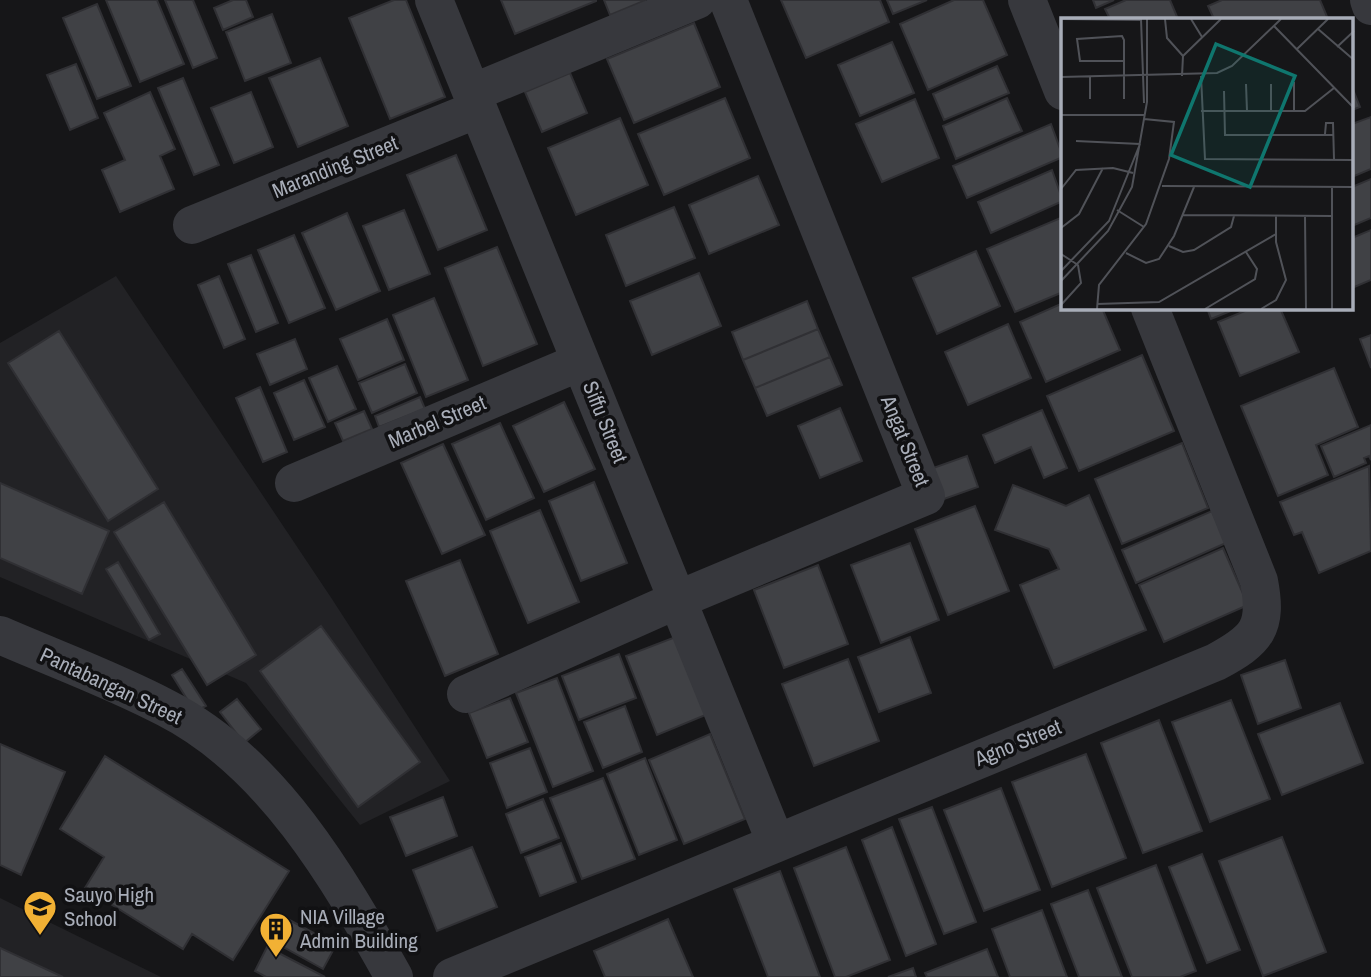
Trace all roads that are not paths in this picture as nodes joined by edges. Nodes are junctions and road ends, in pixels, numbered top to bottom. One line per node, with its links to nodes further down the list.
1 (434, 0): 8 (street, Siffu Street)
2 (697, 0): 8 (street, Maranding Street)
3 (728, 0): 13 (street, Angat Street)
4 (1027, 0): 7 (street)
5 (1368, 0): 6 (street)
6 (1371, 6)
7 (1061, 86)
8 (475, 101): 9 (street, Maranding Street); 11 (street, Siffu Street)
9 (192, 225)
10 (1151, 310): 16 (street, Agno Street)
11 (580, 362): 12 (street, Marbel Street); 13 (street, Siffu Street)
12 (294, 483)
13 (677, 600): 15 (street, Angat Street); 16 (street, Siffu Street)
14 (0, 635): 17 (street, Pantabangan Street)
15 (466, 694)
16 (776, 843): 18 (street, Agno Street)
17 (394, 977)
18 (453, 977)

